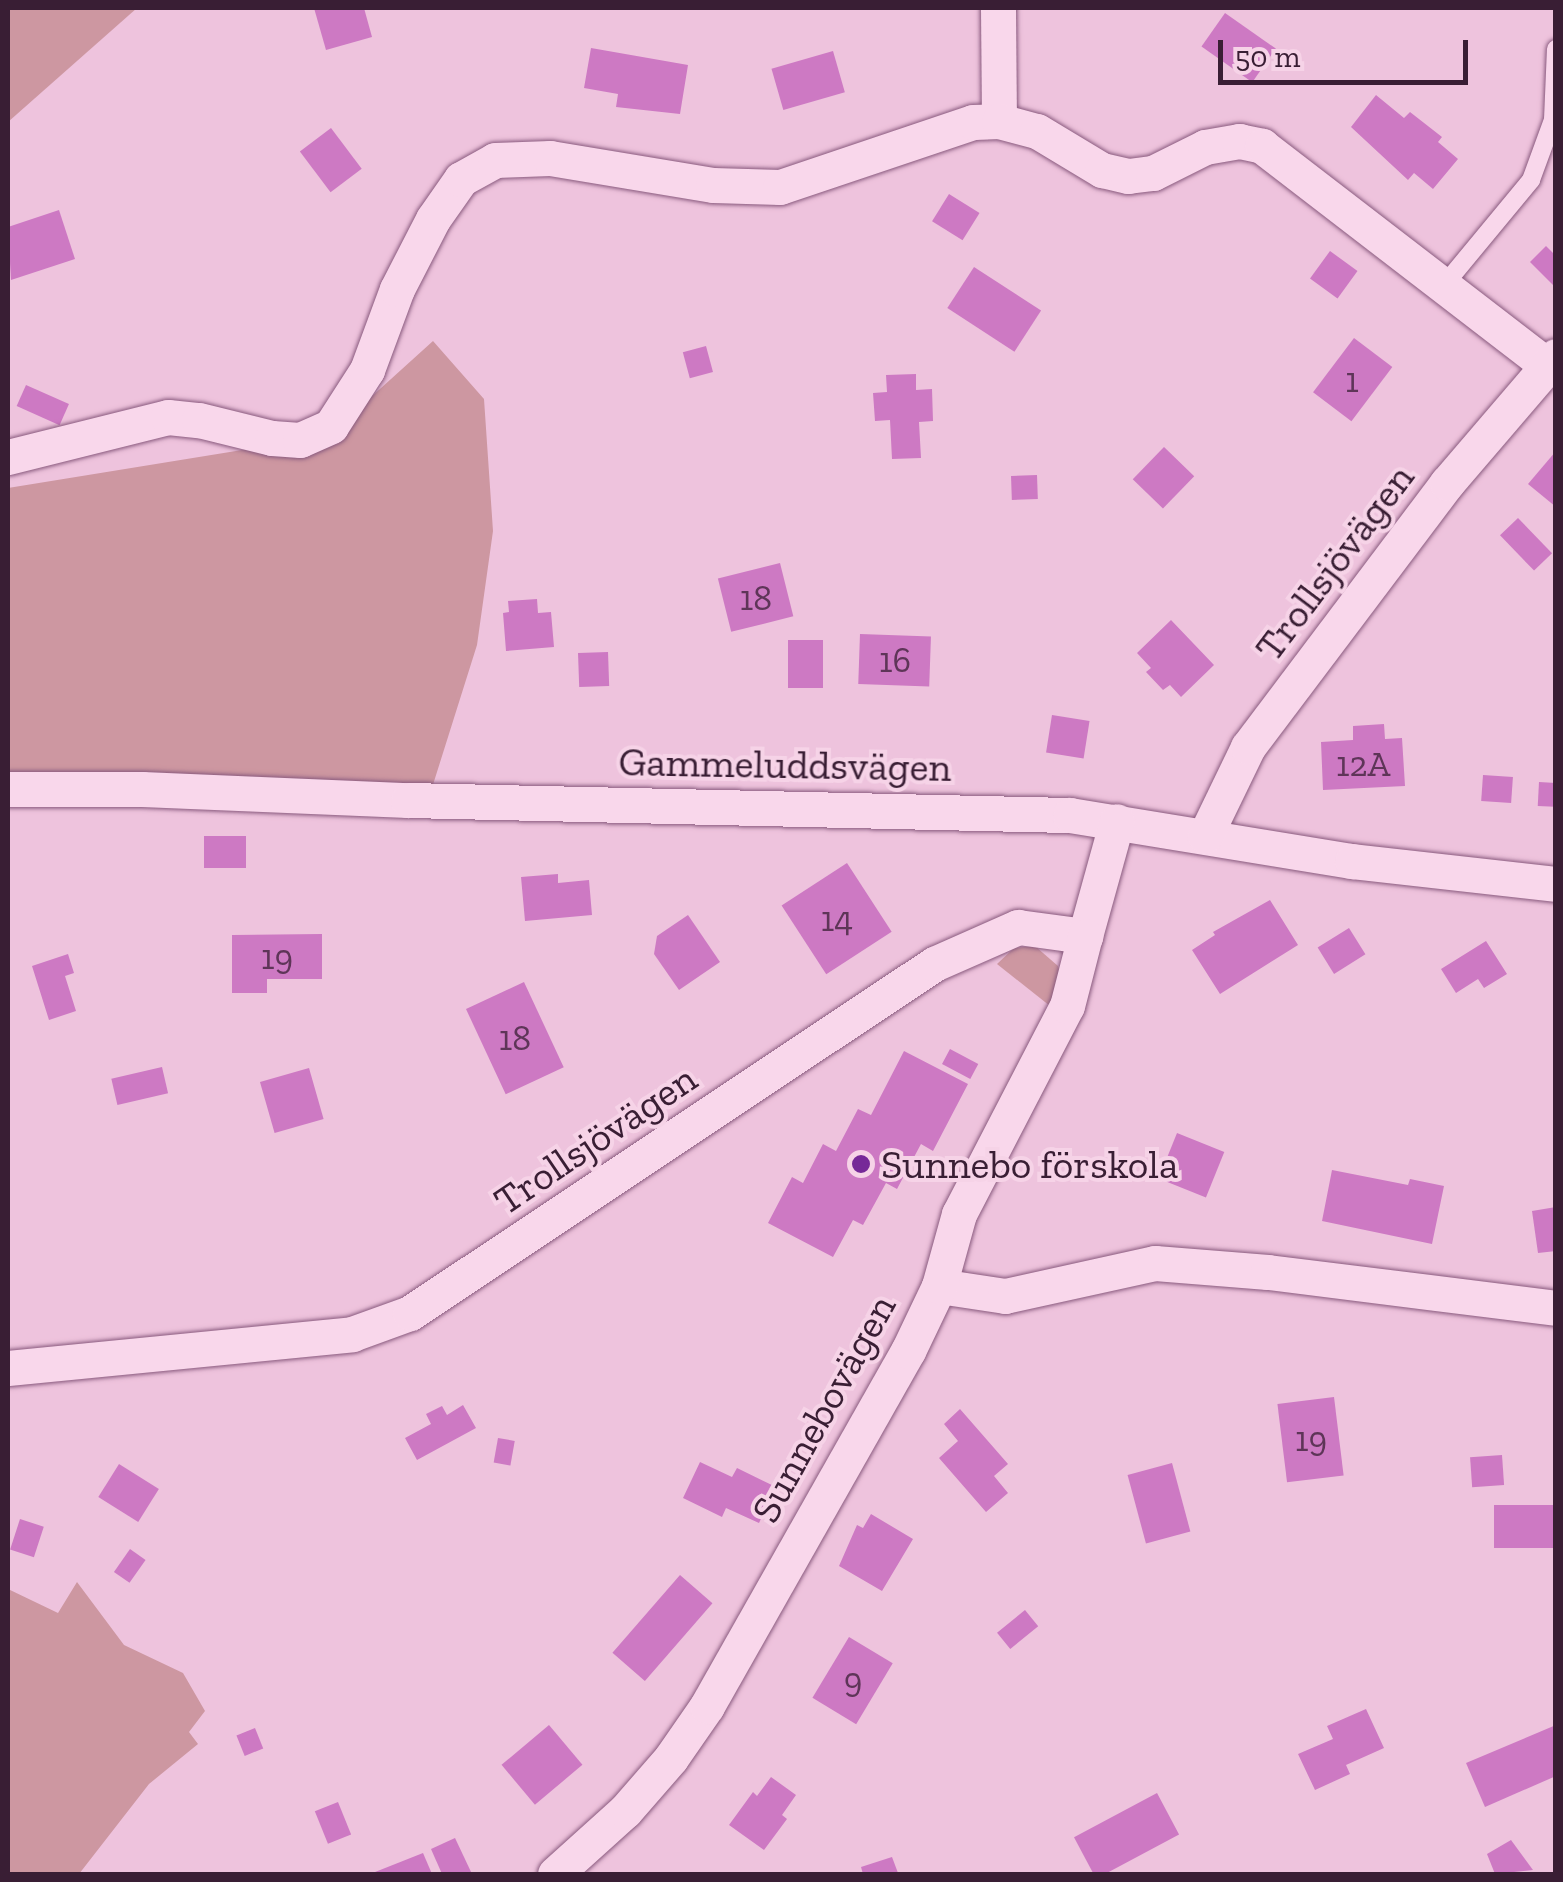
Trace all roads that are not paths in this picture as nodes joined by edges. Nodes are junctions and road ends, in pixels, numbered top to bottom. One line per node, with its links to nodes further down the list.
1 (998, 8): 3 (street)
2 (1556, 49): 4 (lane)
3 (999, 121): 4 (street); 6 (street)
4 (1445, 284): 5 (street)
5 (1551, 361): 9 (street, Trollsjövägen)
6 (8, 458)
7 (8, 790): 8 (street, Gammeluddsvägen)
8 (1117, 820): 9 (street, Gammeluddsvägen); 11 (street)
9 (1205, 836): 10 (street, Gammeluddsvägen)
10 (1556, 884)
11 (1085, 936): 12 (street, Sunnebovägen); 14 (street, Trollsjövägen)
12 (939, 1286): 13 (street); 15 (street, Sunnebovägen)
13 (1556, 1308)
14 (8, 1368)
15 (555, 1874)

